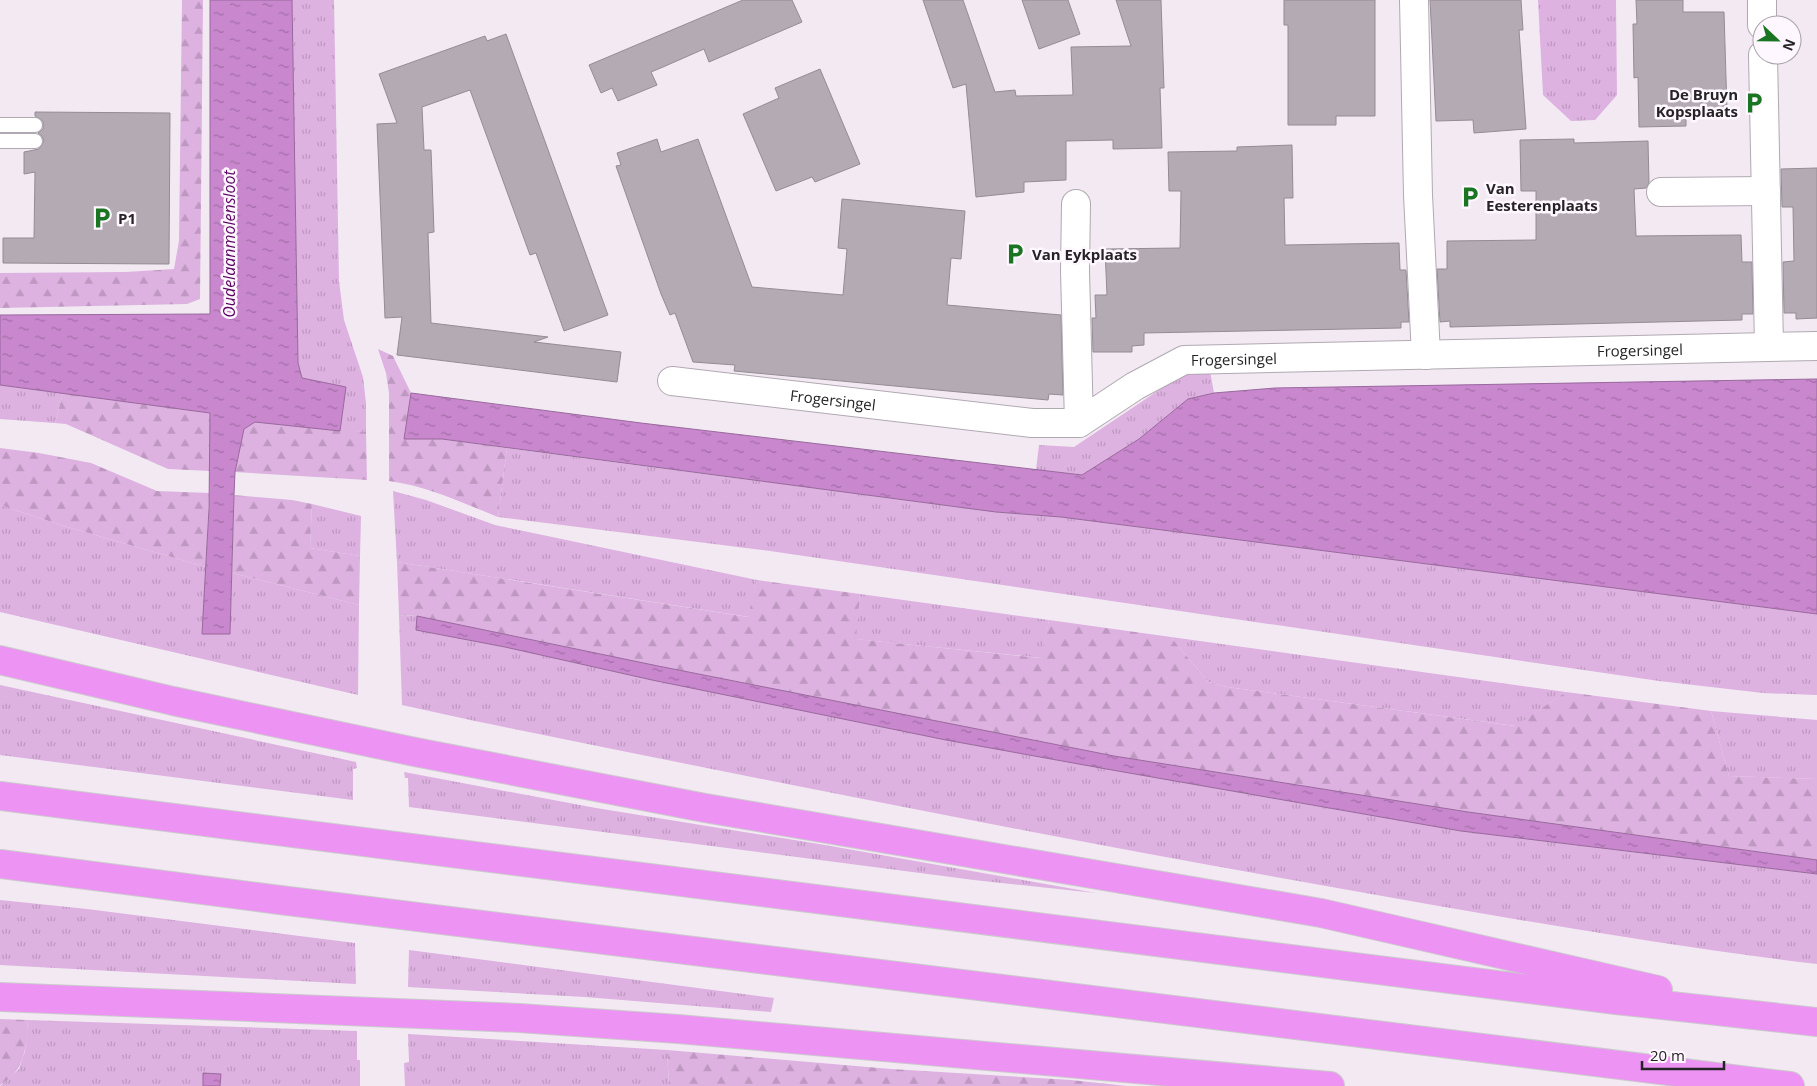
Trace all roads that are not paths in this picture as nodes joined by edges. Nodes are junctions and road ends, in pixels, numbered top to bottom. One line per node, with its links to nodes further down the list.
1 (1414, 0): 14 (street)
2 (1762, 0): 3 (street)
3 (1762, 15)
4 (1763, 65): 9 (street)
5 (0, 125): 6 (lane)
6 (35, 125)
7 (0, 141): 8 (lane)
8 (35, 141)
9 (1766, 191): 10 (street); 12 (street)
10 (1661, 192)
11 (1076, 204): 16 (street)
12 (1769, 346): 13 (street, Frogersingel); 14 (street, Frogersingel)
13 (1817, 346)
14 (1426, 354): 16 (street, Frogersingel)
15 (672, 381): 16 (street, Frogersingel)
16 (1079, 423)
17 (0, 660): 21 (highway)
18 (0, 796): 21 (highway)
19 (0, 864): 24 (highway)
20 (0, 997): 23 (highway)
21 (1778, 1017): 22 (highway)
22 (1817, 1022)
23 (1330, 1086)
24 (1790, 1086)

